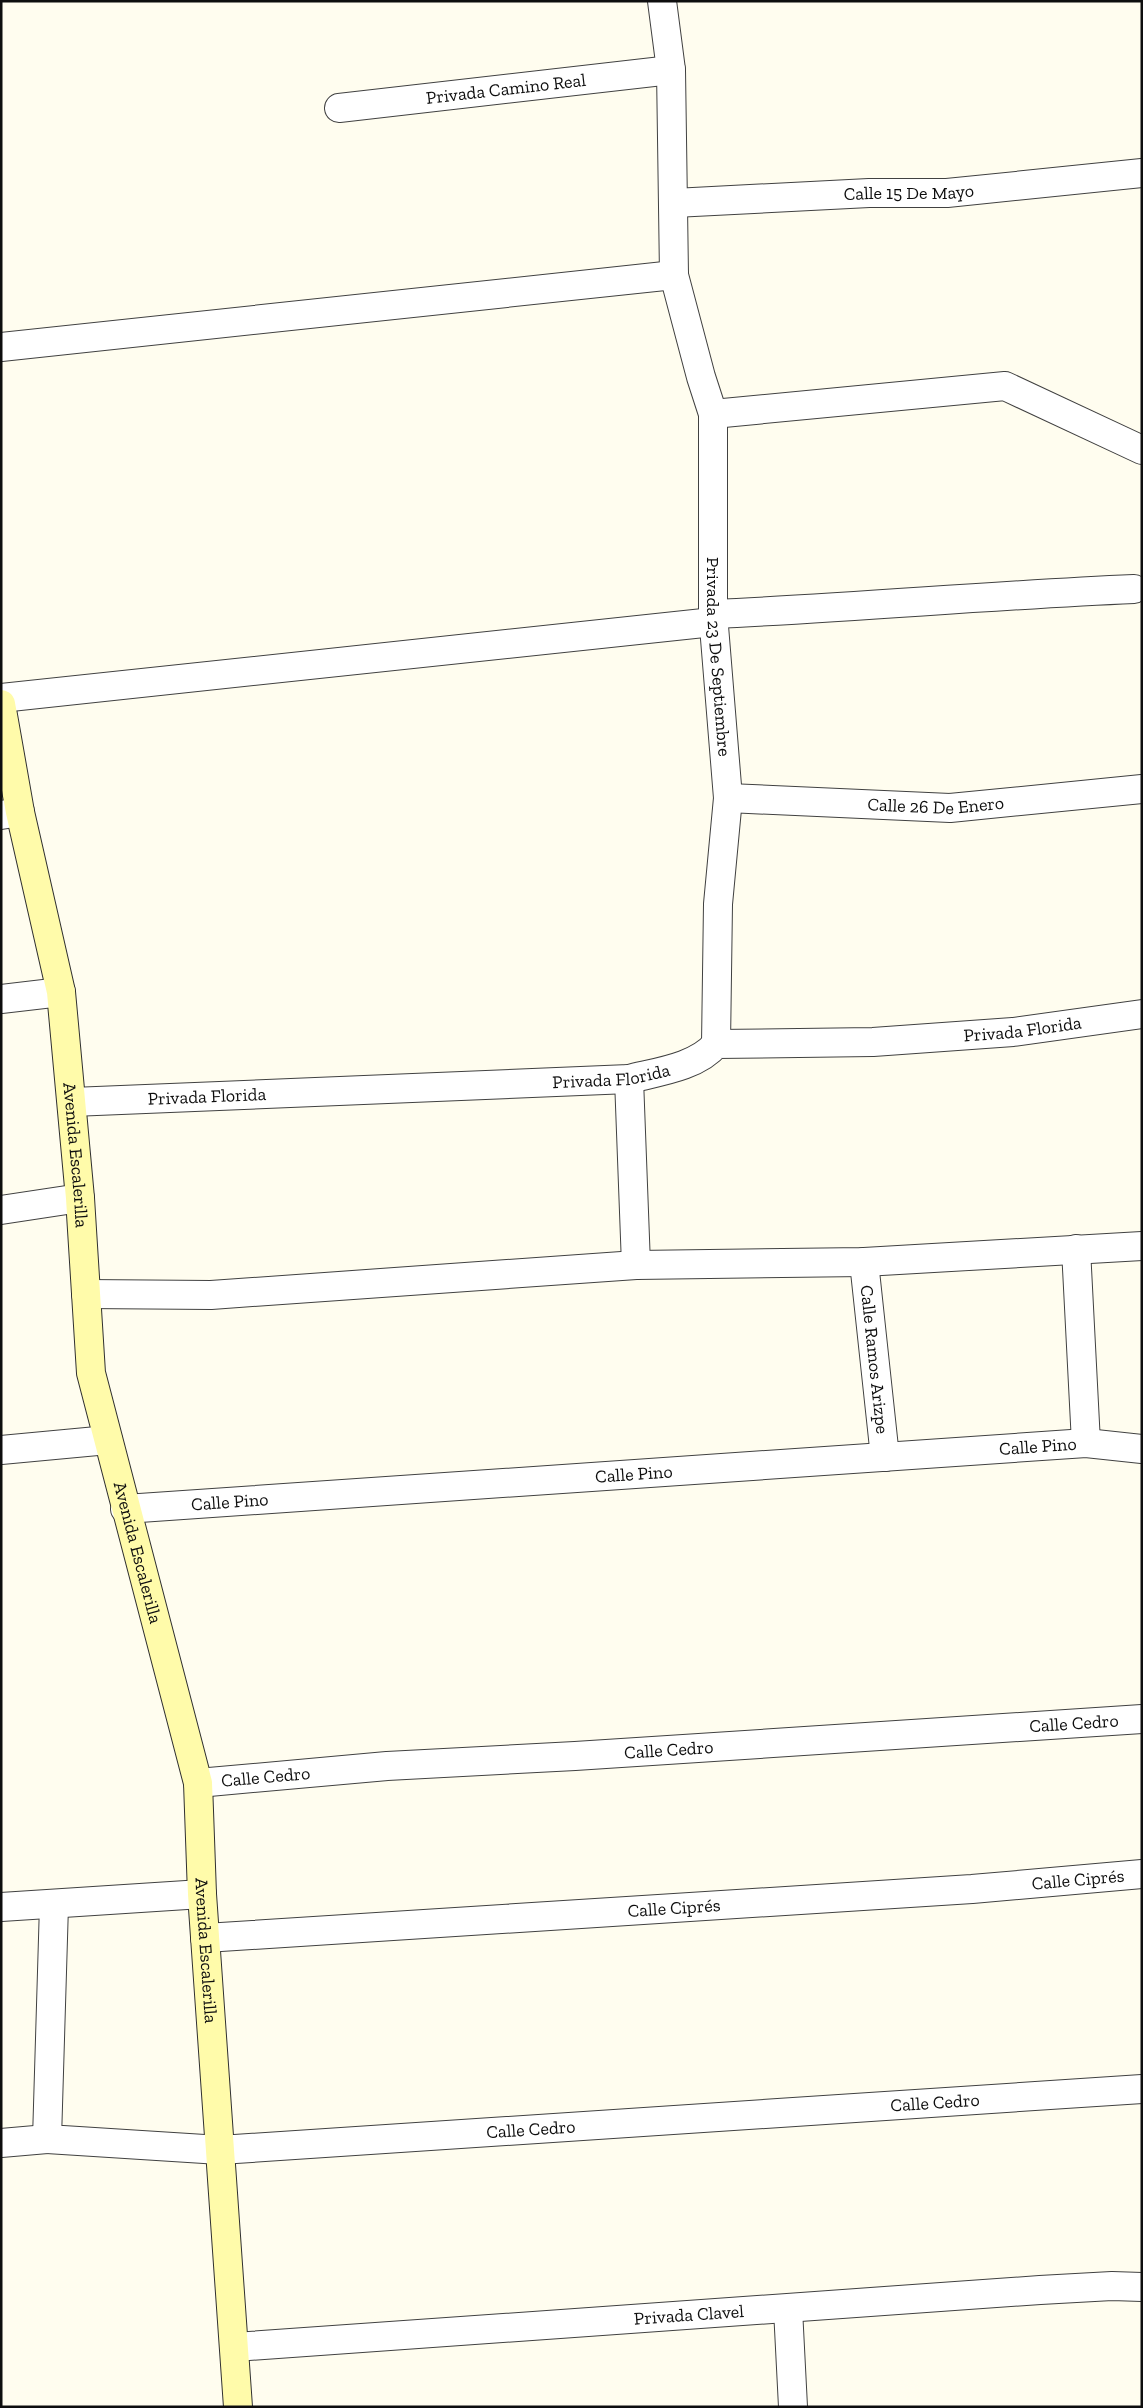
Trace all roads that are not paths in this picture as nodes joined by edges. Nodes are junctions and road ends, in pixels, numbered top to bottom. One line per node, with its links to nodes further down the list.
1 (662, 1): 2 (street, Privada 23 De Septiembre)
2 (671, 70): 3 (street, Privada Camino Real); 5 (street, Privada 23 De Septiembre)
3 (339, 108)
4 (1142, 173): 5 (street, Calle 15 De Mayo)
5 (674, 203): 6 (street, Privada 23 De Septiembre)
6 (674, 276): 7 (street); 8 (street, Privada 23 De Septiembre)
7 (1, 347)
8 (713, 414): 9 (street); 11 (street, Privada 23 De Septiembre)
9 (1142, 450)
10 (1134, 589): 11 (street)
11 (713, 618): 12 (street); 15 (street, Privada 23 De Septiembre)
12 (1, 698)
13 (1, 704): 16 (main road, Avenida Escalerilla)
14 (1142, 789): 15 (street, Calle 26 De Enero)
15 (728, 798): 20 (street, Privada 23 De Septiembre)
16 (11, 813): 17 (main road, Avenida Escalerilla)
17 (61, 992): 18 (street); 22 (main road, Avenida Escalerilla)
18 (1, 999)
19 (1142, 1014): 20 (street, Privada Florida)
20 (716, 1044): 21 (street, Privada Florida)
21 (629, 1079): 22 (street, Privada Florida); 28 (street)
22 (72, 1102): 23 (main road, Avenida Escalerilla)
23 (80, 1198): 24 (street); 29 (main road, Avenida Escalerilla)
24 (1, 1210)
25 (1142, 1246): 26 (street)
26 (1076, 1249): 27 (street); 31 (street)
27 (864, 1262): 28 (street); 34 (street, Calle Ramos Arizpe)
28 (636, 1265): 29 (street)
29 (86, 1294): 30 (main road, Avenida Escalerilla)
30 (108, 1440): 33 (street); 35 (main road, Avenida Escalerilla)
31 (1086, 1443): 32 (street, Calle Pino); 34 (street, Calle Pino)
32 (1142, 1449)
33 (1, 1450)
34 (885, 1457): 35 (street, Calle Pino)
35 (125, 1510): 37 (main road, Avenida Escalerilla)
36 (1142, 1719): 37 (street, Calle Cedro)
37 (198, 1783): 39 (main road, Avenida Escalerilla)
38 (1142, 1874): 42 (street, Calle Ciprés)
39 (202, 1894): 40 (street); 42 (main road, Avenida Escalerilla)
40 (54, 1905): 41 (street); 44 (street)
41 (1, 1908)
42 (205, 1938): 46 (main road, Avenida Escalerilla)
43 (1142, 2089): 46 (street, Calle Cedro)
44 (47, 2139): 45 (street, Calle Cedro); 46 (street, Calle Cedro)
45 (1, 2143)
46 (220, 2150): 49 (main road, Avenida Escalerilla)
47 (1142, 2287): 48 (street, Privada Clavel)
48 (788, 2309): 49 (street, Privada Clavel); 51 (street)
49 (235, 2347): 50 (main road, Avenida Escalerilla)
50 (238, 2407)
51 (792, 2407)

